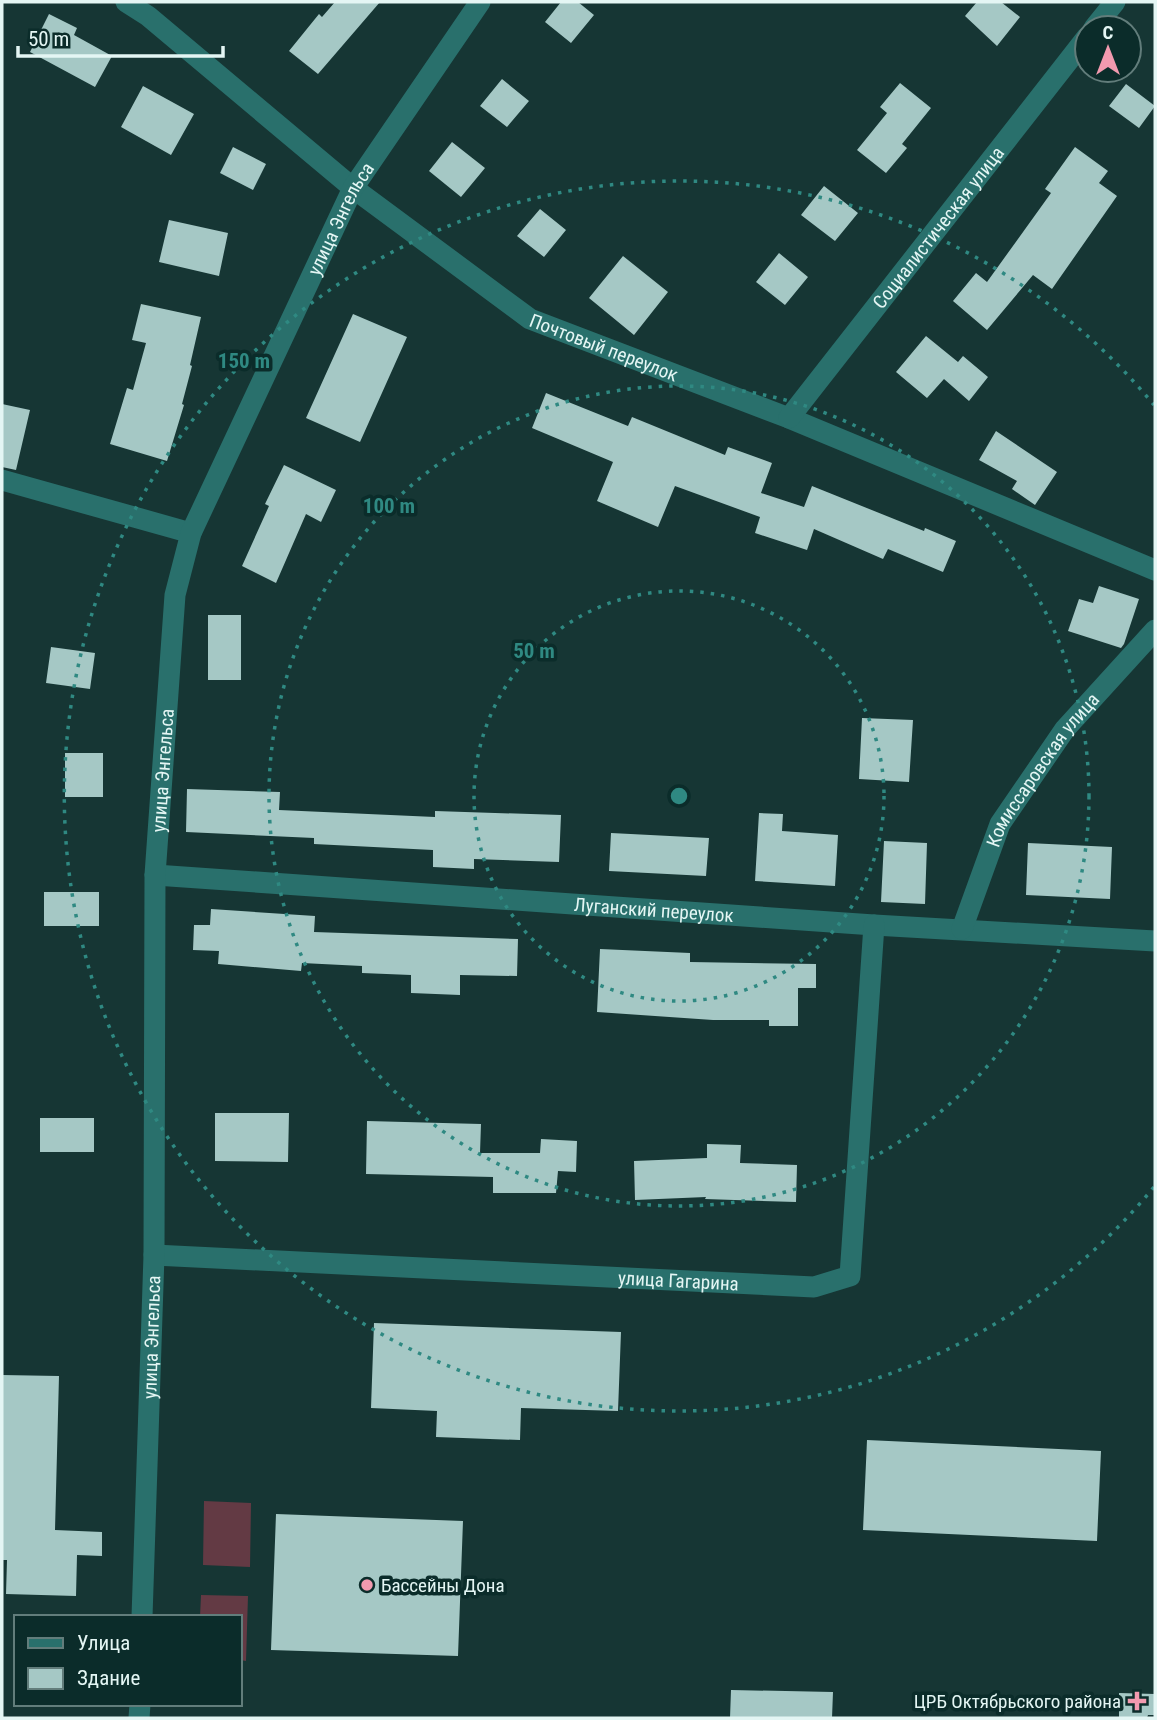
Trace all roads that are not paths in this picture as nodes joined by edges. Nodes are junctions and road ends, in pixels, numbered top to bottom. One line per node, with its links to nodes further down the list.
1 (126, 2): 4 (street, Почтовый переулок)
2 (480, 2): 4 (street, улица Энгельса)
3 (1073, 55): 5 (street, Социалистическая улица)
4 (353, 188): 5 (street, Почтовый переулок); 7 (street, улица Энгельса)
5 (789, 418): 8 (street, Почтовый переулок)
6 (2, 480): 7 (street)
7 (191, 533): 10 (street, улица Энгельса)
8 (1155, 570)
9 (1155, 630): 12 (street, Комиссаровская улица)
10 (155, 875): 11 (street, Луганский переулок); 14 (street, улица Энгельса)
11 (874, 925): 12 (street, Луганский переулок); 14 (street, улица Гагарина)
12 (962, 929): 13 (street, Луганский переулок)
13 (1155, 941)
14 (154, 1255): 15 (street, улица Энгельса)
15 (142, 1615)

